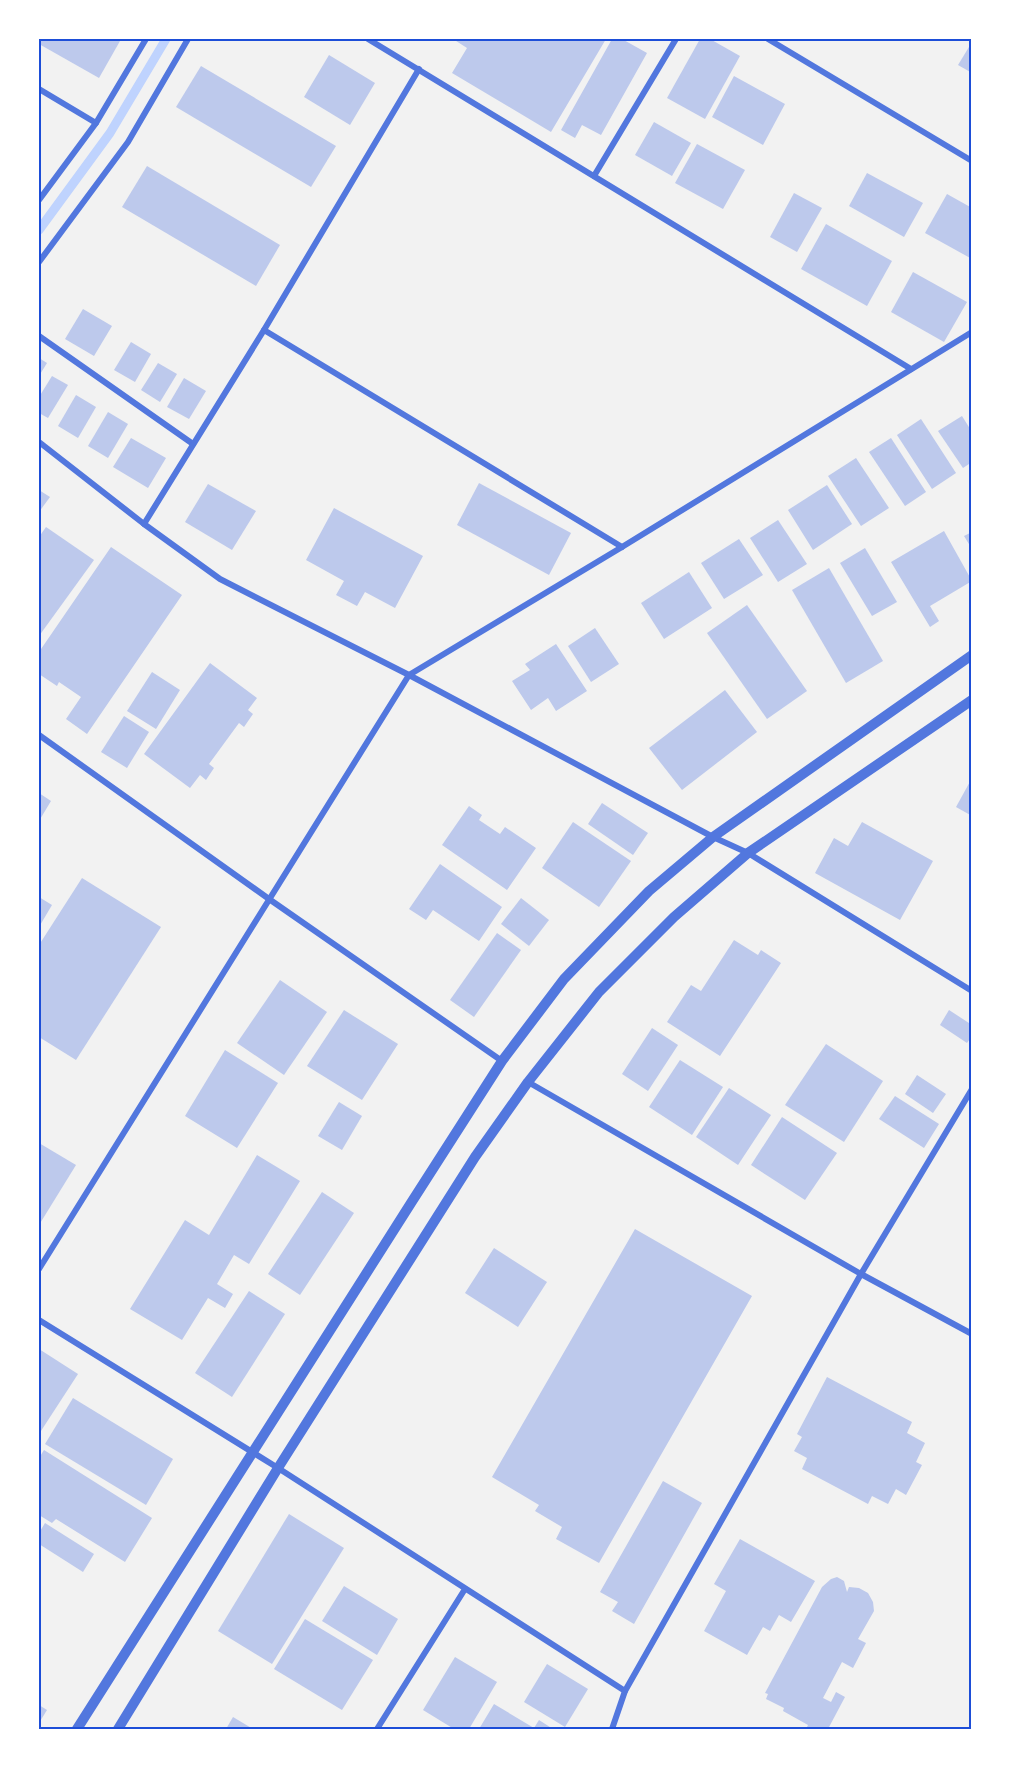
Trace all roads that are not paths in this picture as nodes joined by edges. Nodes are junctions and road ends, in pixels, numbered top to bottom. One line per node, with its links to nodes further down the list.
1 (146, 39): 8 (street)
2 (188, 39): 12 (street)
3 (368, 39): 6 (street)
4 (676, 39): 10 (street)
5 (768, 39): 9 (street)
6 (419, 69): 10 (street); 13 (street)
7 (39, 88): 8 (street)
8 (96, 123): 11 (street)
9 (972, 161)
10 (594, 176): 16 (street)
11 (39, 200)
12 (39, 262)
13 (264, 330): 18 (street); 20 (street)
14 (972, 332): 16 (street)
15 (39, 336): 18 (street)
16 (911, 369): 20 (street)
17 (39, 442): 19 (street)
18 (193, 444): 19 (street)
19 (144, 524): 22 (street)
20 (622, 547): 22 (street)
21 (972, 655): 25 (street)
22 (409, 675): 25 (street); 27 (street)
23 (972, 700): 26 (street)
24 (39, 735): 27 (street)
25 (713, 837): 26 (street); 29 (street)
26 (748, 853): 28 (street); 30 (street)
27 (269, 899): 29 (street); 32 (street)
28 (972, 991)
29 (502, 1062): 36 (street)
30 (528, 1082): 33 (street); 37 (street)
31 (972, 1089): 33 (street)
32 (39, 1269)
33 (861, 1274): 35 (street); 39 (street)
34 (39, 1320): 36 (street)
35 (972, 1334)
36 (252, 1452): 37 (street); 40 (street)
37 (278, 1468): 38 (street); 41 (street)
38 (465, 1589): 39 (street); 42 (street)
39 (625, 1691): 43 (street)
40 (77, 1729)
41 (118, 1729)
42 (377, 1729)
43 (612, 1729)

